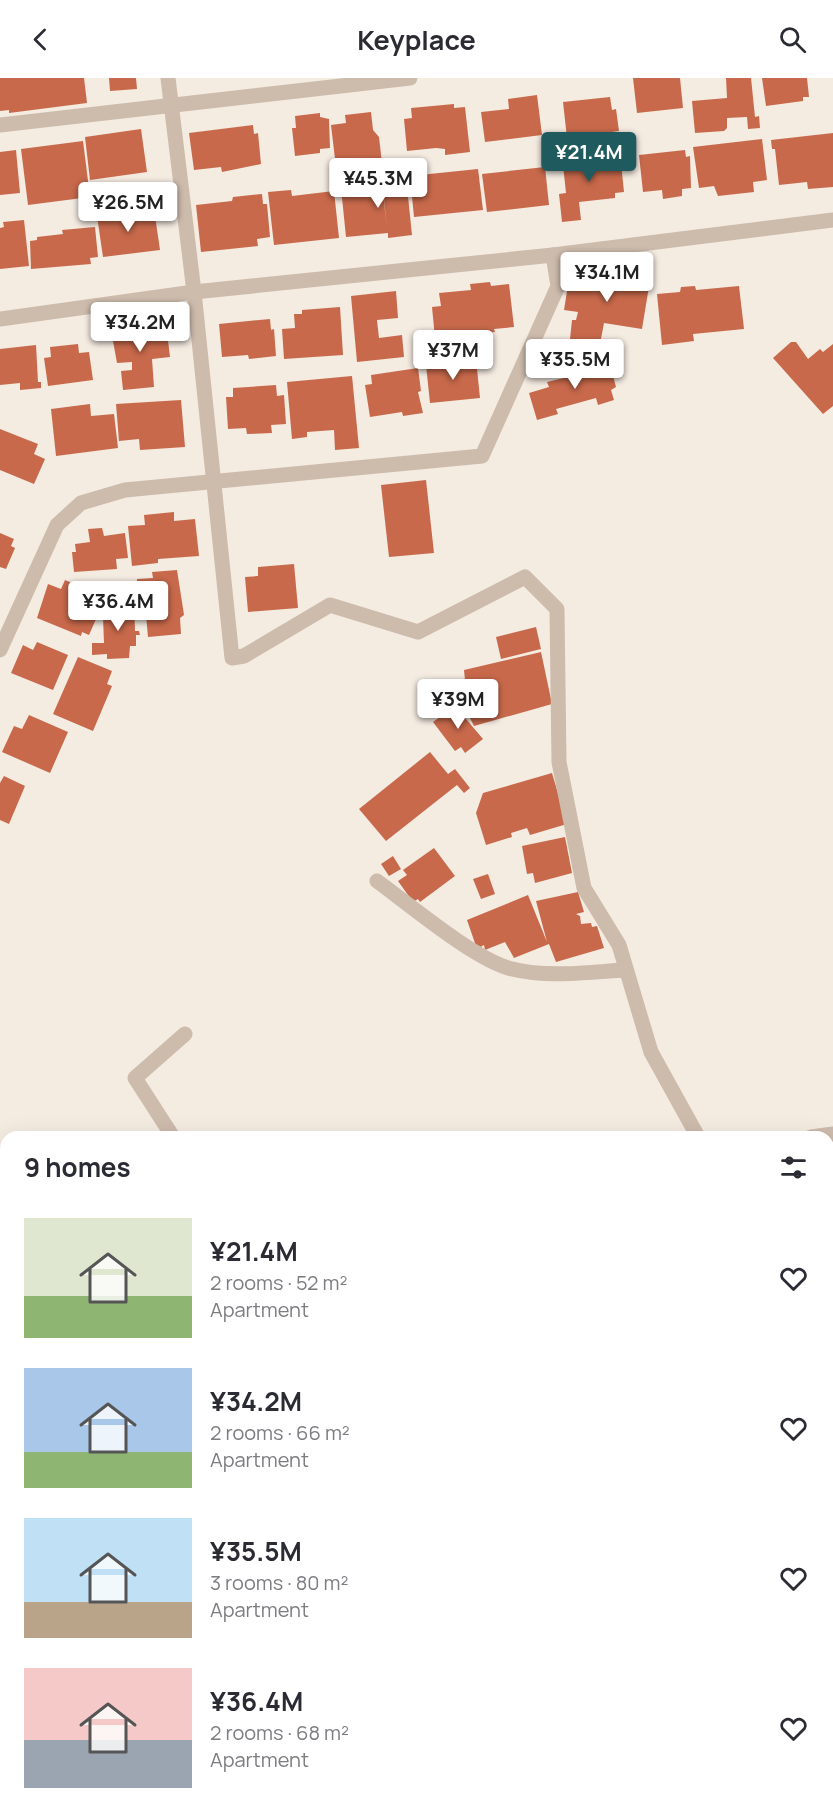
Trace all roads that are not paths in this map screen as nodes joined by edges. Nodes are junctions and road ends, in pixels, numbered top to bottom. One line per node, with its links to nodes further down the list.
1 (168, 78): 3 (street)
2 (410, 78): 3 (street)
3 (171, 106): 4 (street); 7 (street)
4 (0, 125)
5 (833, 220): 6 (street)
6 (553, 255): 7 (street); 9 (street)
7 (194, 292): 8 (street); 9 (street)
8 (0, 320)
9 (214, 481): 10 (street); 12 (street)
10 (0, 650)
11 (377, 881): 12 (street)
12 (626, 970): 15 (street)
13 (185, 1034): 14 (street)
14 (169, 1131)
15 (695, 1131)

